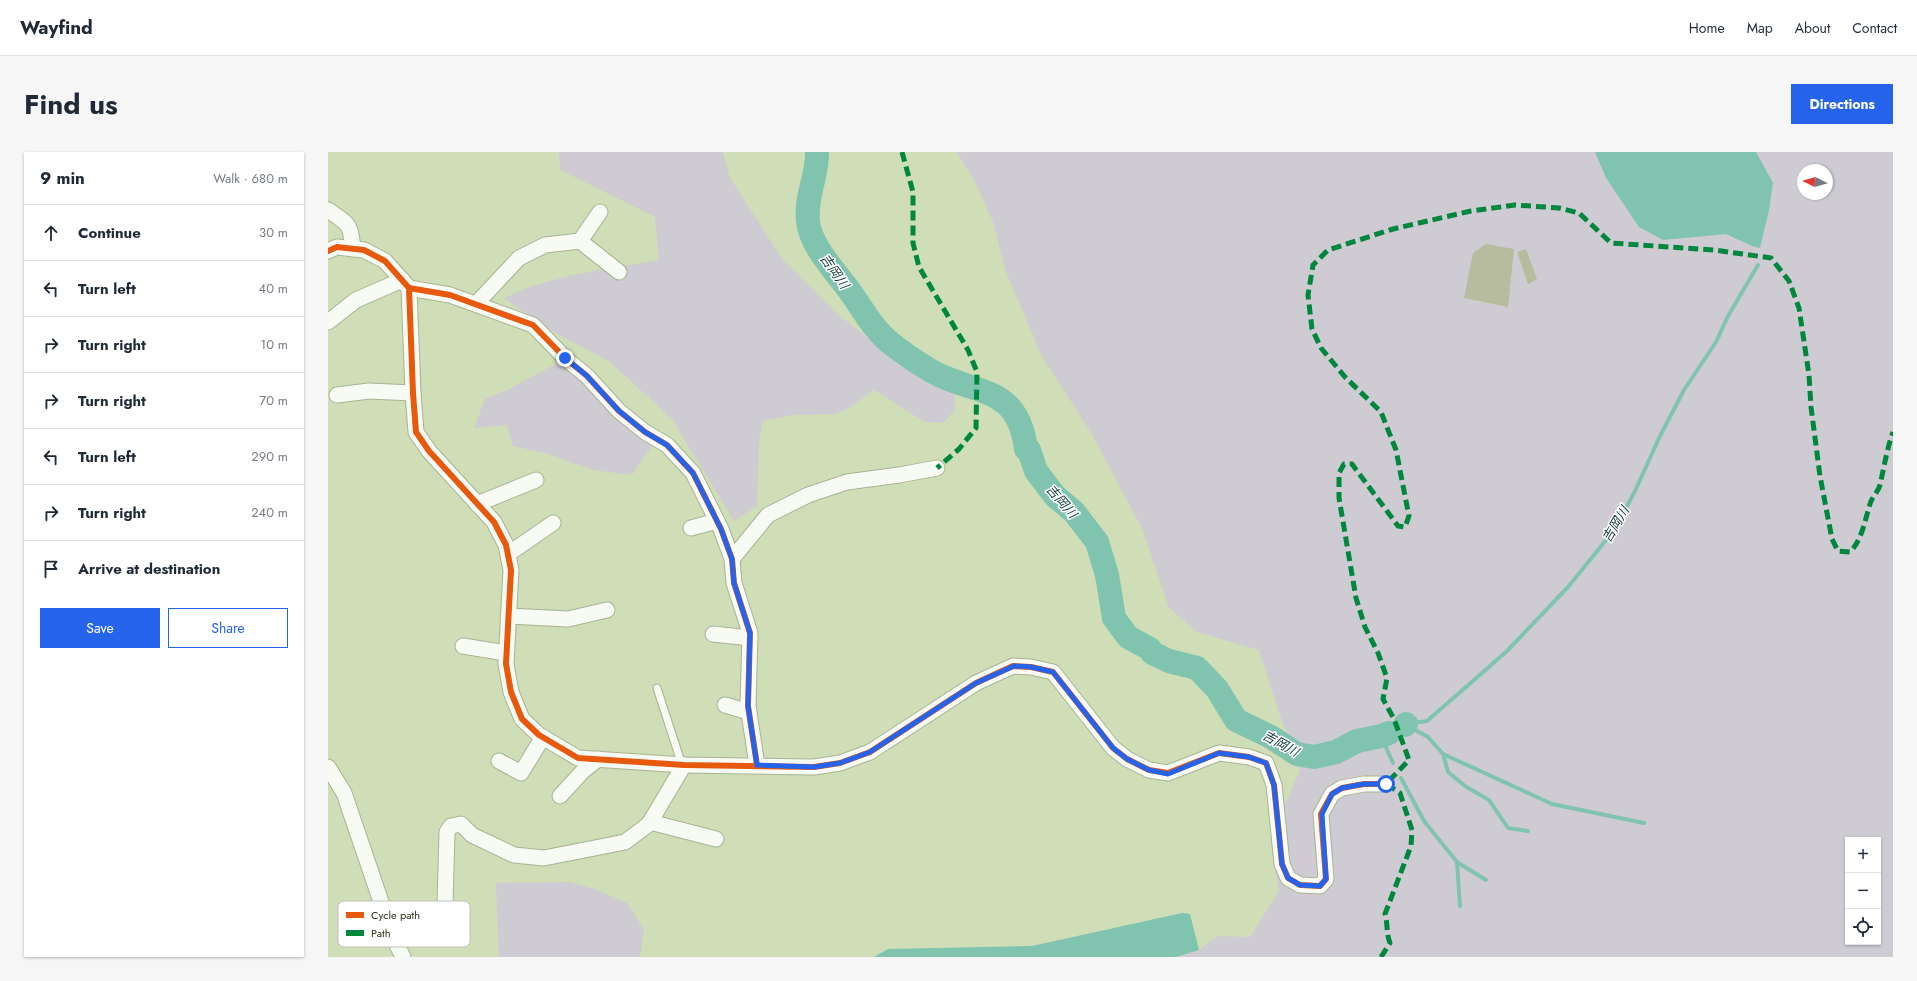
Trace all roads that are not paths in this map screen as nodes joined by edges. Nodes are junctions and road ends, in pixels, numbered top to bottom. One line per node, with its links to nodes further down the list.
1 (328, 210): 4 (street)
2 (600, 212): 3 (street)
3 (580, 241): 6 (street); 8 (street)
4 (353, 249): 5 (street); 7 (street)
5 (328, 251)
6 (619, 272)
7 (405, 284): 8 (street); 9 (street); 10 (street)
8 (476, 304): 15 (street)
9 (328, 322)
10 (413, 393): 11 (street); 14 (street)
11 (337, 395)
12 (937, 468): 19 (street)
13 (536, 480): 14 (street)
14 (477, 504): 18 (street)
15 (717, 521): 17 (street); 19 (street)
16 (553, 523): 18 (street)
17 (691, 528)
18 (508, 554): 21 (street)
19 (732, 559): 23 (street)
20 (607, 610): 21 (street)
21 (508, 616): 25 (street)
22 (713, 634): 23 (street)
23 (750, 638): 28 (street)
24 (463, 646): 25 (street)
25 (506, 653): 29 (street)
26 (657, 688): 32 (lane)
27 (725, 705): 28 (street)
28 (749, 712): 33 (street)
29 (543, 737): 30 (street); 31 (street)
30 (598, 759): 32 (street); 36 (street)
31 (499, 761)
32 (683, 765): 33 (street); 37 (street)
33 (757, 765): 35 (street)
34 (330, 776): 39 (street)
35 (1386, 784)
36 (560, 796)
37 (650, 822): 38 (street); 40 (street)
38 (716, 840)
39 (381, 901)
40 (445, 901)
41 (398, 947): 42 (street)
42 (403, 957)

